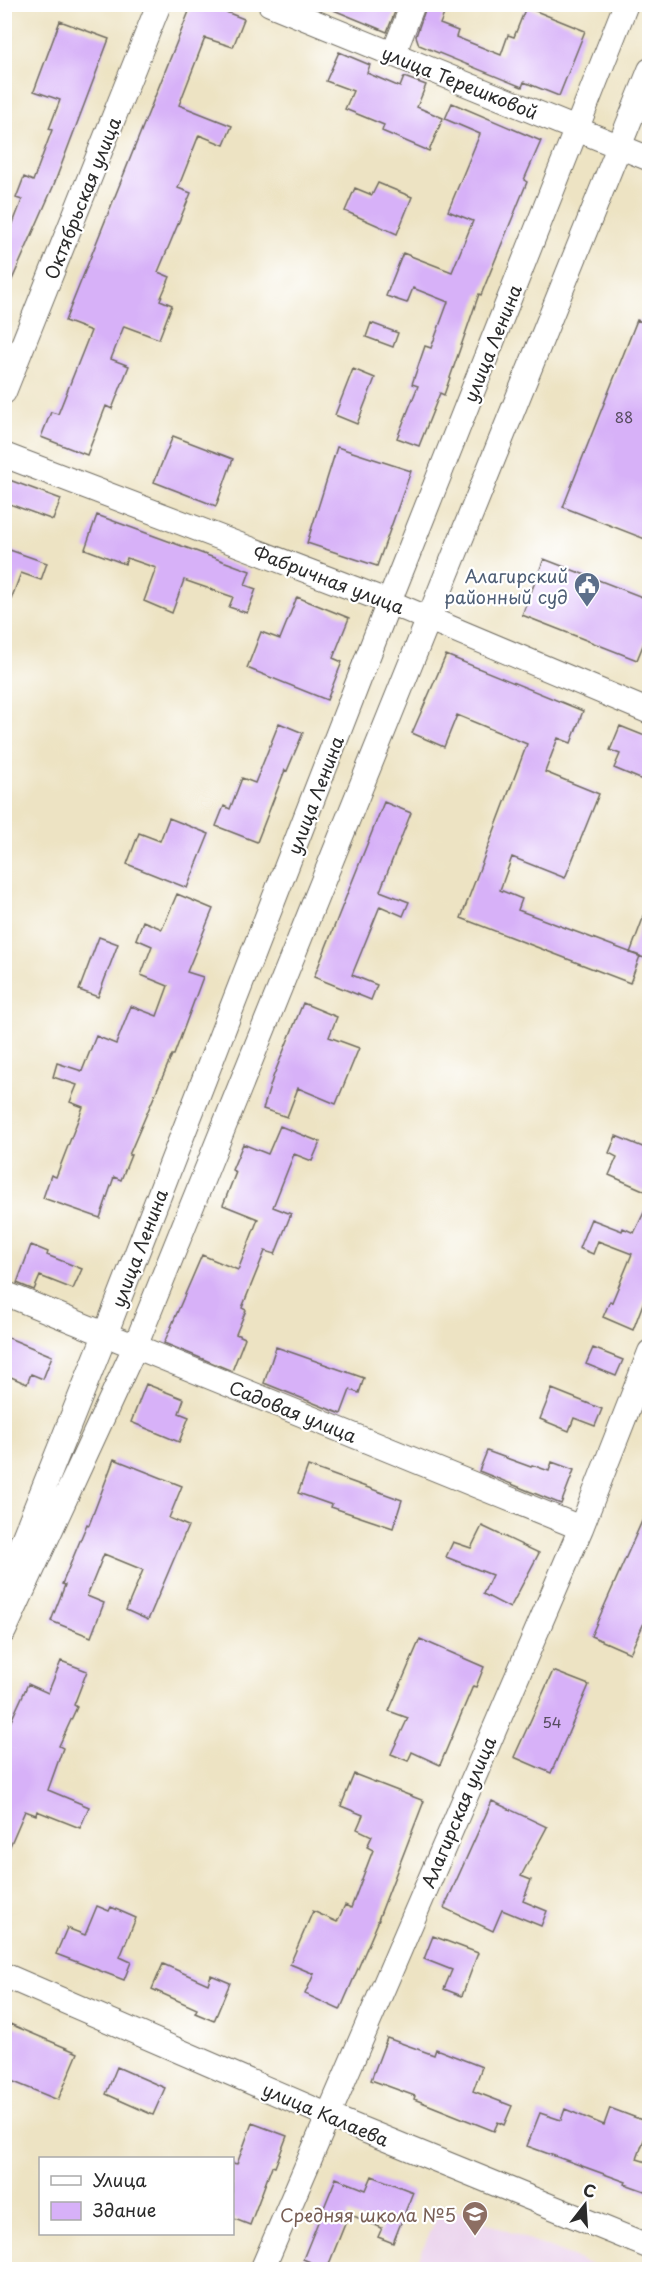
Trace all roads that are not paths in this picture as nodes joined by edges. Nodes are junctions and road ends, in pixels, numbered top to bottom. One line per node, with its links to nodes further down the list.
1 (159, 4): 10 (street, Октябрьская улица)
2 (270, 4): 5 (street, улица Терешковой)
3 (413, 4): 5 (street)
4 (626, 4): 7 (street, улица Ленина)
5 (393, 55): 7 (street, улица Терешковой)
6 (650, 70): 8 (street, улица Ленина)
7 (577, 130): 8 (street, улица Терешковой); 12 (street, улица Ленина)
8 (619, 147): 9 (street, улица Терешковой); 13 (street, улица Ленина)
9 (650, 159)
10 (4, 392)
11 (4, 455): 12 (street, Фабричная улица)
12 (389, 602): 13 (street, Фабричная улица); 16 (street, улица Ленина)
13 (430, 619): 14 (street, Фабричная улица); 17 (street, улица Ленина)
14 (650, 712)
15 (4, 1293): 16 (street, Садовая улица)
16 (105, 1335): 17 (street, Садовая улица); 20 (street, улица Ленина)
17 (135, 1347): 19 (street, Садовая улица); 21 (street, улица Ленина)
18 (650, 1352): 19 (street, Алагирская улица)
19 (581, 1528): 23 (street, Алагирская улица)
20 (4, 1587)
21 (4, 1631)
22 (4, 1975): 23 (street, улица Калаева)
23 (327, 2115): 24 (street, улица Калаева); 25 (street, Алагирская улица)
24 (650, 2247)
25 (261, 2270)

